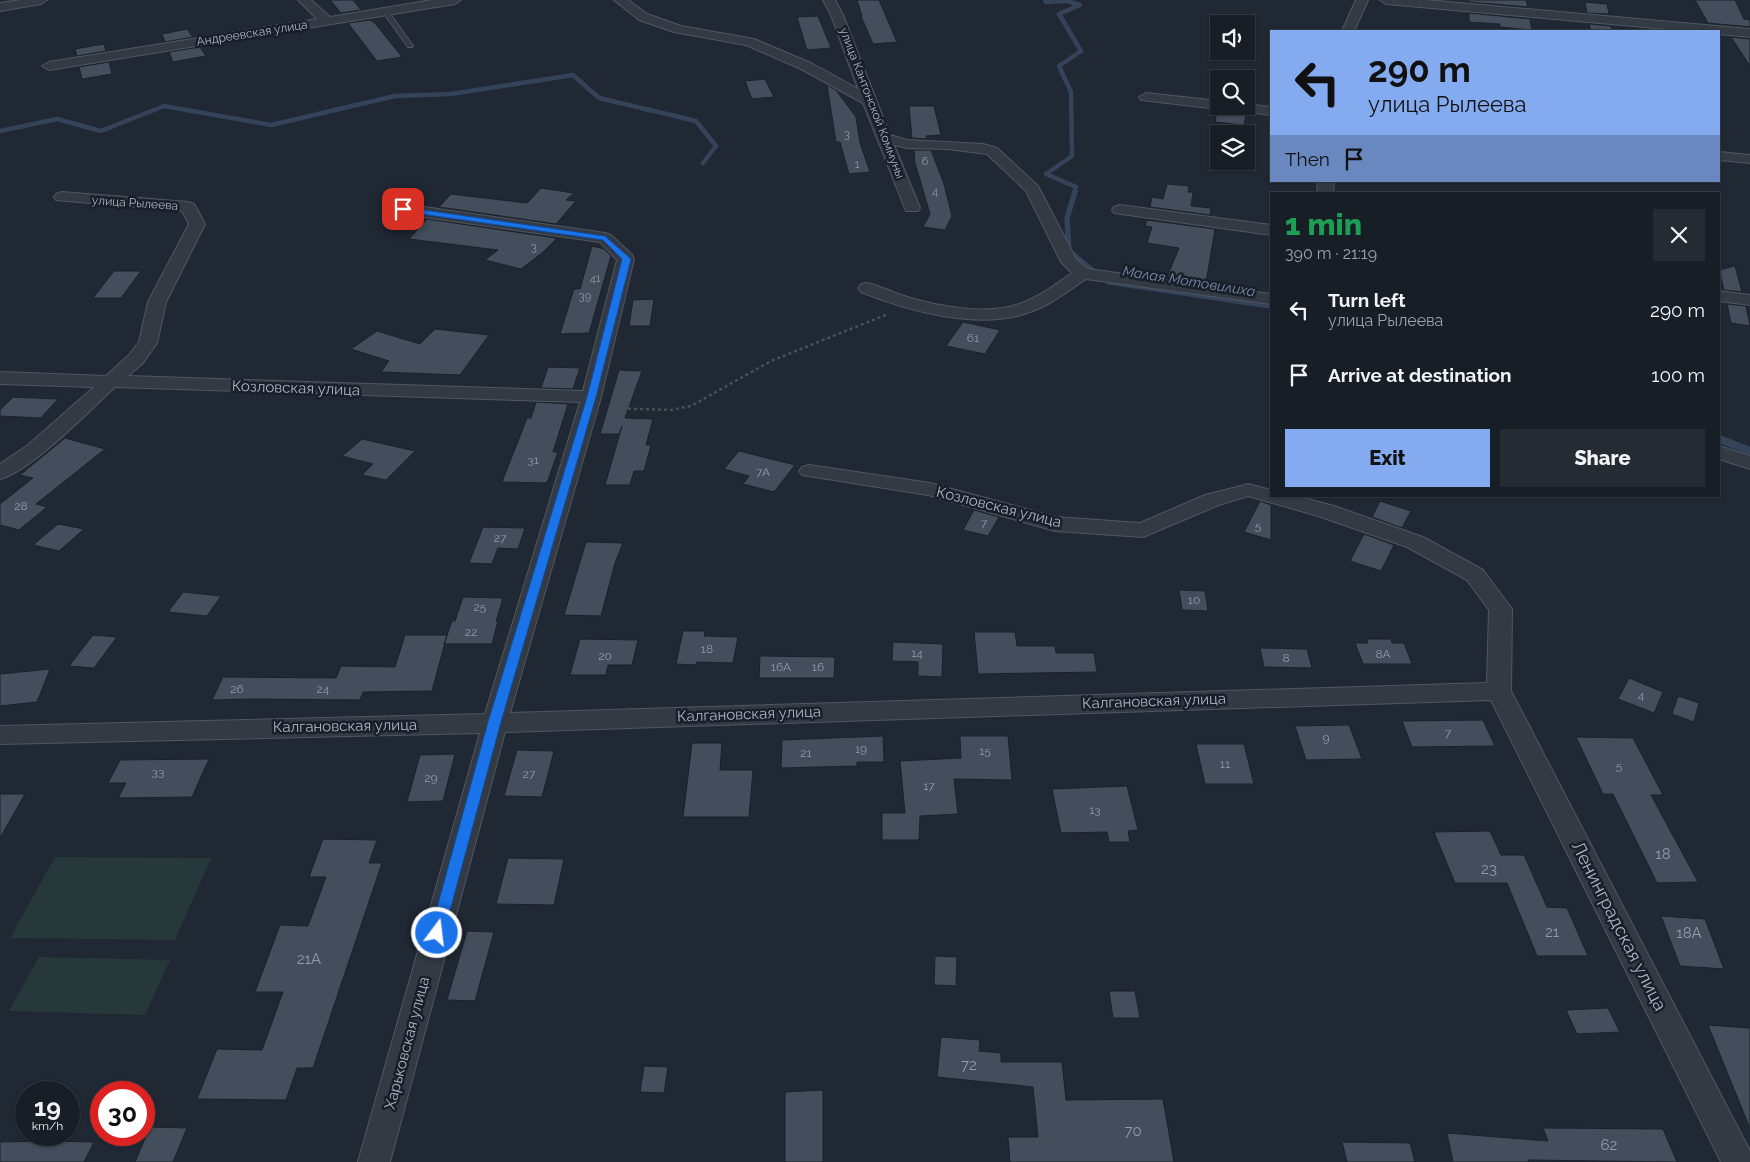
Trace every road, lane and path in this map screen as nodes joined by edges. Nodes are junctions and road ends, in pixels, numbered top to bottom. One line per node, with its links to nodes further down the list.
1 (41, 0): 8 (street)
2 (304, 0): 10 (street)
3 (455, 0): 9 (street, Андреевская улица)
4 (620, 0): 18 (street)
5 (829, 0): 18 (street, улица Кантонской Коммуны)
6 (1362, 0): 11 (street)
7 (1386, 0): 12 (street)
8 (0, 7)
9 (386, 12): 10 (street, Андреевская улица); 15 (lane)
10 (327, 21): 16 (street, Андреевская улица)
11 (1348, 30)
12 (1717, 30)
13 (1720, 30): 14 (street)
14 (1750, 33)
15 (410, 46)
16 (48, 66)
17 (1146, 97): 19 (street)
18 (869, 101): 22 (street, улица Кантонской Коммуны)
19 (1210, 104)
20 (1255, 109): 21 (street)
21 (1270, 111)
22 (885, 138): 26 (street, улица Кантонской Коммуны); 30 (street)
23 (1720, 156): 24 (street)
24 (1750, 159)
25 (62, 197): 37 (street, улица Рылеева)
26 (912, 208)
27 (403, 209): 38 (street, Харьковская улица)
28 (1120, 210): 29 (street)
29 (1270, 230)
30 (1083, 274): 31 (street); 33 (street)
31 (867, 288)
32 (1720, 296): 34 (street)
33 (1270, 299)
34 (1750, 300)
35 (887, 315): 38 (path)
36 (0, 378): 37 (street, Козловская улица)
37 (109, 383): 38 (street, Козловская улица); 42 (street)
38 (591, 397): 46 (street, Харьковская улица)
39 (1720, 452): 40 (street)
40 (1750, 463)
41 (809, 471): 43 (street, Козловская улица)
42 (0, 474)
43 (1270, 496)
44 (1275, 497): 45 (street, Козловская улица)
45 (1499, 690): 46 (street, Калгановская улица); 49 (street, Ленинградская улица)
46 (494, 722): 47 (street, Калгановская улица); 48 (street, Харьковская улица)
47 (0, 735)
48 (374, 1162)
49 (1738, 1162)

